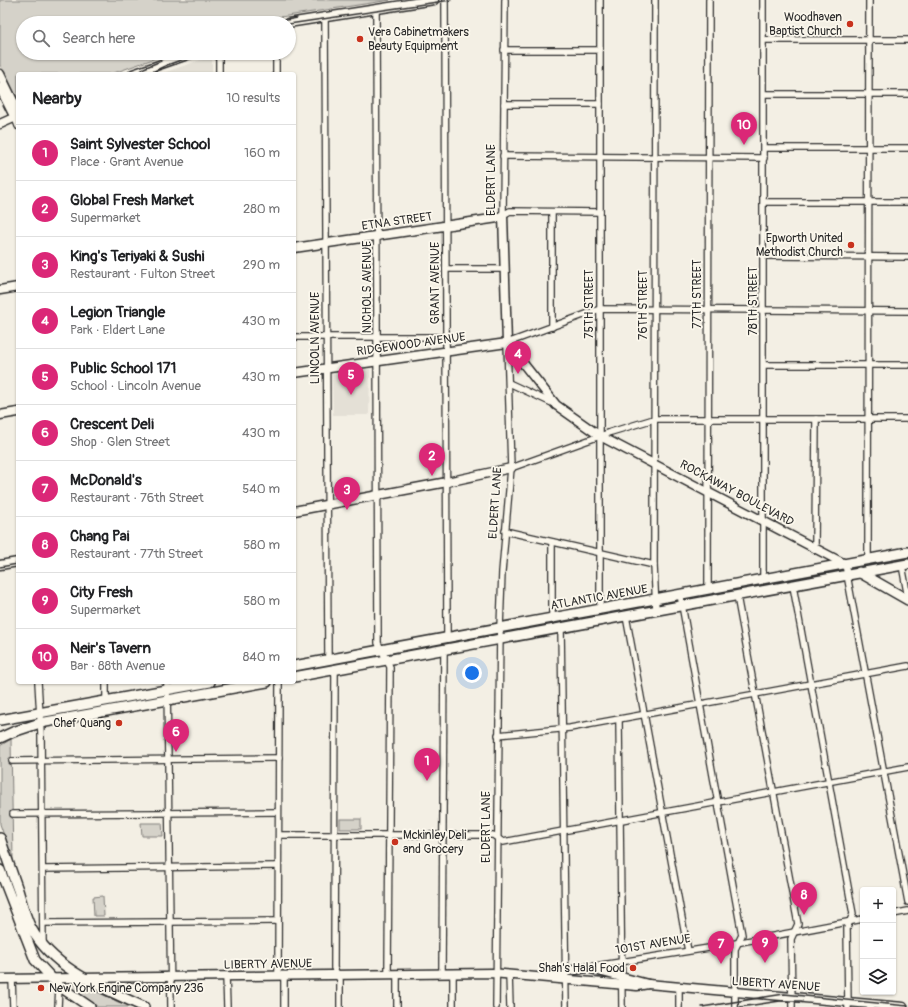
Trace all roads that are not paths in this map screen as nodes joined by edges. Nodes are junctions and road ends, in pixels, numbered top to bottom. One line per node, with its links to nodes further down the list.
1 (434, 0): 9 (street)
2 (445, 0): 49 (street, GRANT AVENUE)
3 (505, 0): 15 (street, ELDERT LANE)
4 (600, 0): 16 (street, 75TH STREET)
5 (655, 0): 40 (street, 76TH STREET)
6 (709, 0): 41 (street, 77TH STREET)
7 (763, 0): 12 (street, 78TH STREET)
8 (869, 0): 13 (street)
9 (376, 8): 10 (street); 50 (street, NICHOLS AVENUE)
10 (325, 16): 11 (street); 51 (street, LINCOLN AVENUE)
11 (296, 21)
12 (764, 40): 13 (street); 25 (street, 78TH STREET)
13 (869, 40): 14 (street); 26 (street)
14 (908, 40)
15 (504, 50): 16 (street); 29 (street, ELDERT LANE)
16 (600, 50): 30 (street, 75TH STREET)
17 (173, 60): 20 (street)
18 (219, 60): 21 (street)
19 (276, 60): 22 (street)
20 (139, 72)
21 (219, 72)
22 (276, 72)
23 (0, 74): 31 (street)
24 (0, 88): 28 (street)
25 (764, 94): 26 (street); 35 (street, 78TH STREET)
26 (869, 94): 27 (street); 36 (street)
27 (908, 94)
28 (8, 103): 32 (street); 34 (street)
29 (504, 104): 30 (street); 38 (street, ELDERT LANE)
30 (600, 104): 39 (street, 75TH STREET)
31 (16, 115)
32 (16, 116)
33 (16, 118): 34 (street)
34 (2, 123)
35 (764, 148): 36 (street); 42 (street, 78TH STREET)
36 (869, 148): 37 (street); 44 (street)
37 (908, 148)
38 (503, 156): 39 (street); 48 (street, ELDERT LANE)
39 (600, 157): 40 (street); 47 (street, 75TH STREET)
40 (654, 157): 41 (street); 61 (street, 76TH STREET)
41 (709, 157): 42 (street); 62 (street, 77TH STREET)
42 (764, 158): 43 (street, 78TH STREET)
43 (764, 202): 44 (street); 53 (street, 78TH STREET)
44 (868, 202): 45 (street); 54 (street)
45 (908, 202)
46 (552, 212): 47 (street); 48 (street); 66 (street)
47 (600, 212): 60 (street, 75TH STREET)
48 (503, 215): 49 (street, ETNA STREET); 57 (street, ELDERT LANE)
49 (446, 226): 50 (street, ETNA STREET); 56 (street, GRANT AVENUE)
50 (377, 236): 51 (street, ETNA STREET); 69 (street, NICHOLS AVENUE)
51 (326, 243): 52 (street, ETNA STREET); 68 (street, LINCOLN AVENUE)
52 (296, 248)
53 (764, 256): 54 (street); 63 (street, 78TH STREET)
54 (868, 257): 55 (street); 64 (street)
55 (908, 257)
56 (446, 269): 57 (street); 70 (street, GRANT AVENUE)
57 (504, 269): 71 (street, ELDERT LANE)
58 (16, 287): 59 (street)
59 (0, 290)
60 (600, 309): 61 (street); 66 (street); 89 (street, 75TH STREET)
61 (654, 310): 62 (street); 84 (street, 76TH STREET)
62 (708, 310): 63 (street); 83 (street, 77TH STREET)
63 (764, 310): 64 (street); 74 (street, 78TH STREET)
64 (868, 311): 65 (street); 75 (street)
65 (908, 311)
66 (552, 327): 71 (street)
67 (296, 337): 68 (street)
68 (326, 337): 69 (street); 77 (street, LINCOLN AVENUE)
69 (378, 337): 70 (street); 73 (street, NICHOLS AVENUE)
70 (446, 337): 72 (street, GRANT AVENUE)
71 (507, 343): 72 (street, RIDGEWOOD AVENUE); 79 (street, ELDERT LANE); 80 (street, ROCKAWAY BOULEVARD)
72 (447, 351): 73 (street, RIDGEWOOD AVENUE); 92 (street, GRANT AVENUE)
73 (378, 360): 77 (street, RIDGEWOOD AVENUE); 94 (street, NICHOLS AVENUE)
74 (764, 365): 75 (street); 85 (street, 78TH STREET)
75 (868, 365): 76 (street); 87 (street)
76 (908, 366)
77 (326, 368): 78 (street, RIDGEWOOD AVENUE); 95 (street, LINCOLN AVENUE)
78 (296, 372)
79 (509, 383): 80 (street, ROCKAWAY BOULEVARD); 91 (street, ELDERT LANE)
80 (556, 405): 89 (street, ROCKAWAY BOULEVARD)
81 (16, 412): 82 (street)
82 (0, 415)
83 (708, 418): 84 (street); 85 (street); 93 (street, 77TH STREET)
84 (654, 419): 89 (street); 90 (street, 76TH STREET)
85 (763, 419): 86 (street); 97 (street, 78TH STREET)
86 (816, 419): 87 (street); 100 (street)
87 (868, 419): 88 (street); 103 (street)
88 (908, 419)
89 (600, 436): 90 (street, ROCKAWAY BOULEVARD); 91 (street); 102 (street, 75TH STREET)
90 (654, 463): 93 (street, ROCKAWAY BOULEVARD); 108 (street, 76TH STREET)
91 (511, 468): 92 (street); 98 (street, ELDERT LANE)
92 (447, 482): 94 (street); 125 (street, GRANT AVENUE)
93 (708, 492): 97 (street, ROCKAWAY BOULEVARD); 113 (street, 77TH STREET)
94 (378, 495): 95 (street); 128 (street, NICHOLS AVENUE)
95 (327, 504): 96 (street); 129 (street, LINCOLN AVENUE)
96 (296, 511)
97 (763, 521): 100 (street, ROCKAWAY BOULEVARD); 111 (street, 78TH STREET)
98 (505, 531): 99 (street); 123 (street, ELDERT LANE)
99 (552, 542): 102 (street); 122 (street)
100 (815, 549): 105 (street, ROCKAWAY BOULEVARD)
101 (908, 552): 103 (main road, ATLANTIC AVENUE)
102 (599, 553): 108 (street); 119 (street, 75TH STREET)
103 (868, 559): 105 (main road, ATLANTIC AVENUE)
104 (16, 562): 107 (street)
105 (845, 564): 109 (main road, ROCKAWAY BOULEVARD); 110 (street); 111 (main road, ATLANTIC AVENUE)
106 (905, 564): 109 (main road, ATLANTIC AVENUE); 117 (street)
107 (0, 565)
108 (654, 565): 116 (street, 76TH STREET)
109 (860, 573): 110 (main road, ATLANTIC AVENUE); 117 (main road, ROCKAWAY BOULEVARD)
110 (847, 575): 112 (main road, ATLANTIC AVENUE); 134 (street)
111 (763, 578): 113 (main road, ATLANTIC AVENUE)
112 (793, 586): 115 (main road, ATLANTIC AVENUE); 141 (street)
113 (708, 588): 114 (main road, ATLANTIC AVENUE)
114 (680, 594): 116 (main road, ATLANTIC AVENUE); 118 (street)
115 (737, 596): 118 (main road, ATLANTIC AVENUE); 143 (street)
116 (654, 599): 119 (main road, ATLANTIC AVENUE); 120 (street, 76TH STREET)
117 (908, 599)
118 (681, 606): 120 (main road, ATLANTIC AVENUE); 146 (street)
119 (600, 609): 122 (main road, ATLANTIC AVENUE)
120 (656, 610): 121 (main road, ATLANTIC AVENUE)
121 (626, 616): 124 (main road, ATLANTIC AVENUE); 148 (street)
122 (552, 617): 123 (main road, ATLANTIC AVENUE)
123 (500, 628): 125 (main road, ATLANTIC AVENUE); 126 (street, ELDERT LANE)
124 (561, 628): 126 (main road, ATLANTIC AVENUE); 152 (street)
125 (447, 638): 128 (main road, ATLANTIC AVENUE)
126 (500, 639): 127 (main road, ATLANTIC AVENUE); 153 (street, ELDERT LANE)
127 (444, 649): 130 (main road, ATLANTIC AVENUE); 174 (street)
128 (382, 651): 129 (main road, ATLANTIC AVENUE); 130 (street, NICHOLS AVENUE)
129 (328, 660): 131 (main road, ATLANTIC AVENUE)
130 (387, 660): 133 (main road, ATLANTIC AVENUE); 173 (street)
131 (296, 666)
132 (908, 666): 134 (street)
133 (335, 669): 135 (main road, ATLANTIC AVENUE); 172 (street)
134 (866, 674): 141 (street); 160 (street)
135 (296, 677)
136 (38, 684): 147 (street)
137 (106, 684): 145 (street)
138 (189, 684): 142 (main road)
139 (256, 684): 144 (main road)
140 (279, 684): 155 (street)
141 (810, 684): 143 (street); 161 (street)
142 (168, 686): 144 (street); 145 (main road)
143 (755, 694): 146 (street); 162 (street)
144 (168, 700): 151 (main road); 156 (street)
145 (106, 701): 147 (main road)
146 (699, 705): 148 (street); 163 (street)
147 (39, 713): 149 (main road); 151 (street)
148 (644, 715): 150 (street); 165 (street)
149 (0, 720)
150 (619, 720): 152 (street); 169 (street)
151 (40, 723): 154 (main road); 158 (street)
152 (562, 729): 153 (street); 170 (street)
153 (498, 735): 176 (street, ELDERT LANE)
154 (0, 738)
155 (279, 758): 156 (street); 164 (street)
156 (169, 759): 158 (street); 167 (street)
157 (12, 761): 158 (street)
158 (42, 761): 168 (street)
159 (908, 767): 160 (street)
160 (884, 772): 161 (street); 181 (street)
161 (828, 782): 162 (street); 187 (street)
162 (773, 792): 163 (street); 189 (street)
163 (717, 803): 165 (street); 190 (street)
164 (278, 812): 167 (street); 171 (street)
165 (662, 813): 169 (street); 192 (street)
166 (13, 814): 168 (street)
167 (169, 814): 168 (street); 178 (street)
168 (42, 815): 179 (street)
169 (620, 821): 170 (street); 193 (street)
170 (564, 831): 176 (street); 202 (street)
171 (278, 835): 172 (street); 177 (street)
172 (334, 835): 173 (street); 201 (street)
173 (388, 835): 174 (street); 198 (street)
174 (443, 835): 176 (street); 195 (street)
175 (0, 838): 191 (main road)
176 (498, 838): 197 (street, ELDERT LANE)
177 (278, 866): 178 (street); 185 (street)
178 (170, 868): 179 (street); 186 (street)
179 (42, 869): 188 (street)
180 (0, 870): 206 (main road)
181 (908, 902)
182 (908, 911): 183 (street)
183 (896, 913)
184 (860, 920): 187 (street, 101ST AVENUE)
185 (278, 921): 186 (street); 204 (street)
186 (170, 922): 188 (street); 205 (street)
187 (850, 922): 189 (street, 101ST AVENUE); 215 (street)
188 (43, 923): 191 (street)
189 (794, 932): 190 (street, 101ST AVENUE); 214 (street)
190 (738, 942): 192 (street, 101ST AVENUE); 213 (street)
191 (43, 945): 207 (main road)
192 (688, 951): 193 (street, 101ST AVENUE)
193 (621, 961): 194 (street, 101ST AVENUE); 210 (street)
194 (587, 968): 202 (street, 101ST AVENUE); 210 (street, LIBERTY AVENUE)
195 (442, 973): 196 (street, LIBERTY AVENUE); 199 (street, LIBERTY AVENUE)
196 (453, 973): 197 (street, LIBERTY AVENUE); 225 (street)
197 (497, 973): 200 (street, LIBERTY AVENUE); 226 (street, ELDERT LANE)
198 (388, 974): 199 (street, LIBERTY AVENUE); 201 (street, LIBERTY AVENUE)
199 (397, 974): 224 (street)
200 (509, 974): 202 (street, LIBERTY AVENUE); 227 (street)
201 (337, 975): 204 (street, LIBERTY AVENUE); 223 (street)
202 (566, 975): 210 (street, LIBERTY AVENUE); 228 (street)
203 (226, 976): 204 (street, LIBERTY AVENUE); 205 (street, LIBERTY AVENUE); 221 (street)
204 (281, 976): 222 (street)
205 (171, 977): 207 (street, LIBERTY AVENUE); 220 (street)
206 (51, 978): 207 (street, LIBERTY AVENUE); 209 (street, LIBERTY AVENUE); 211 (main road)
207 (85, 978): 219 (main road)
208 (0, 979): 209 (street, LIBERTY AVENUE)
209 (12, 979): 216 (street)
210 (622, 981): 212 (street, LIBERTY AVENUE); 229 (street)
211 (59, 986): 217 (street); 218 (main road)
212 (679, 988): 213 (street, LIBERTY AVENUE); 230 (street)
213 (735, 993): 214 (street, LIBERTY AVENUE); 231 (street)
214 (792, 997): 215 (street, LIBERTY AVENUE); 232 (street)
215 (848, 1004): 233 (street, LIBERTY AVENUE)
216 (13, 1007)
217 (58, 1007)
218 (90, 1007)
219 (144, 1007)
220 (171, 1007)
221 (226, 1007)
222 (284, 1007)
223 (340, 1007)
224 (397, 1007)
225 (453, 1007)
226 (496, 1007)
227 (510, 1007)
228 (566, 1007)
229 (622, 1007)
230 (679, 1007)
231 (735, 1007)
232 (792, 1007)
233 (902, 1007)

